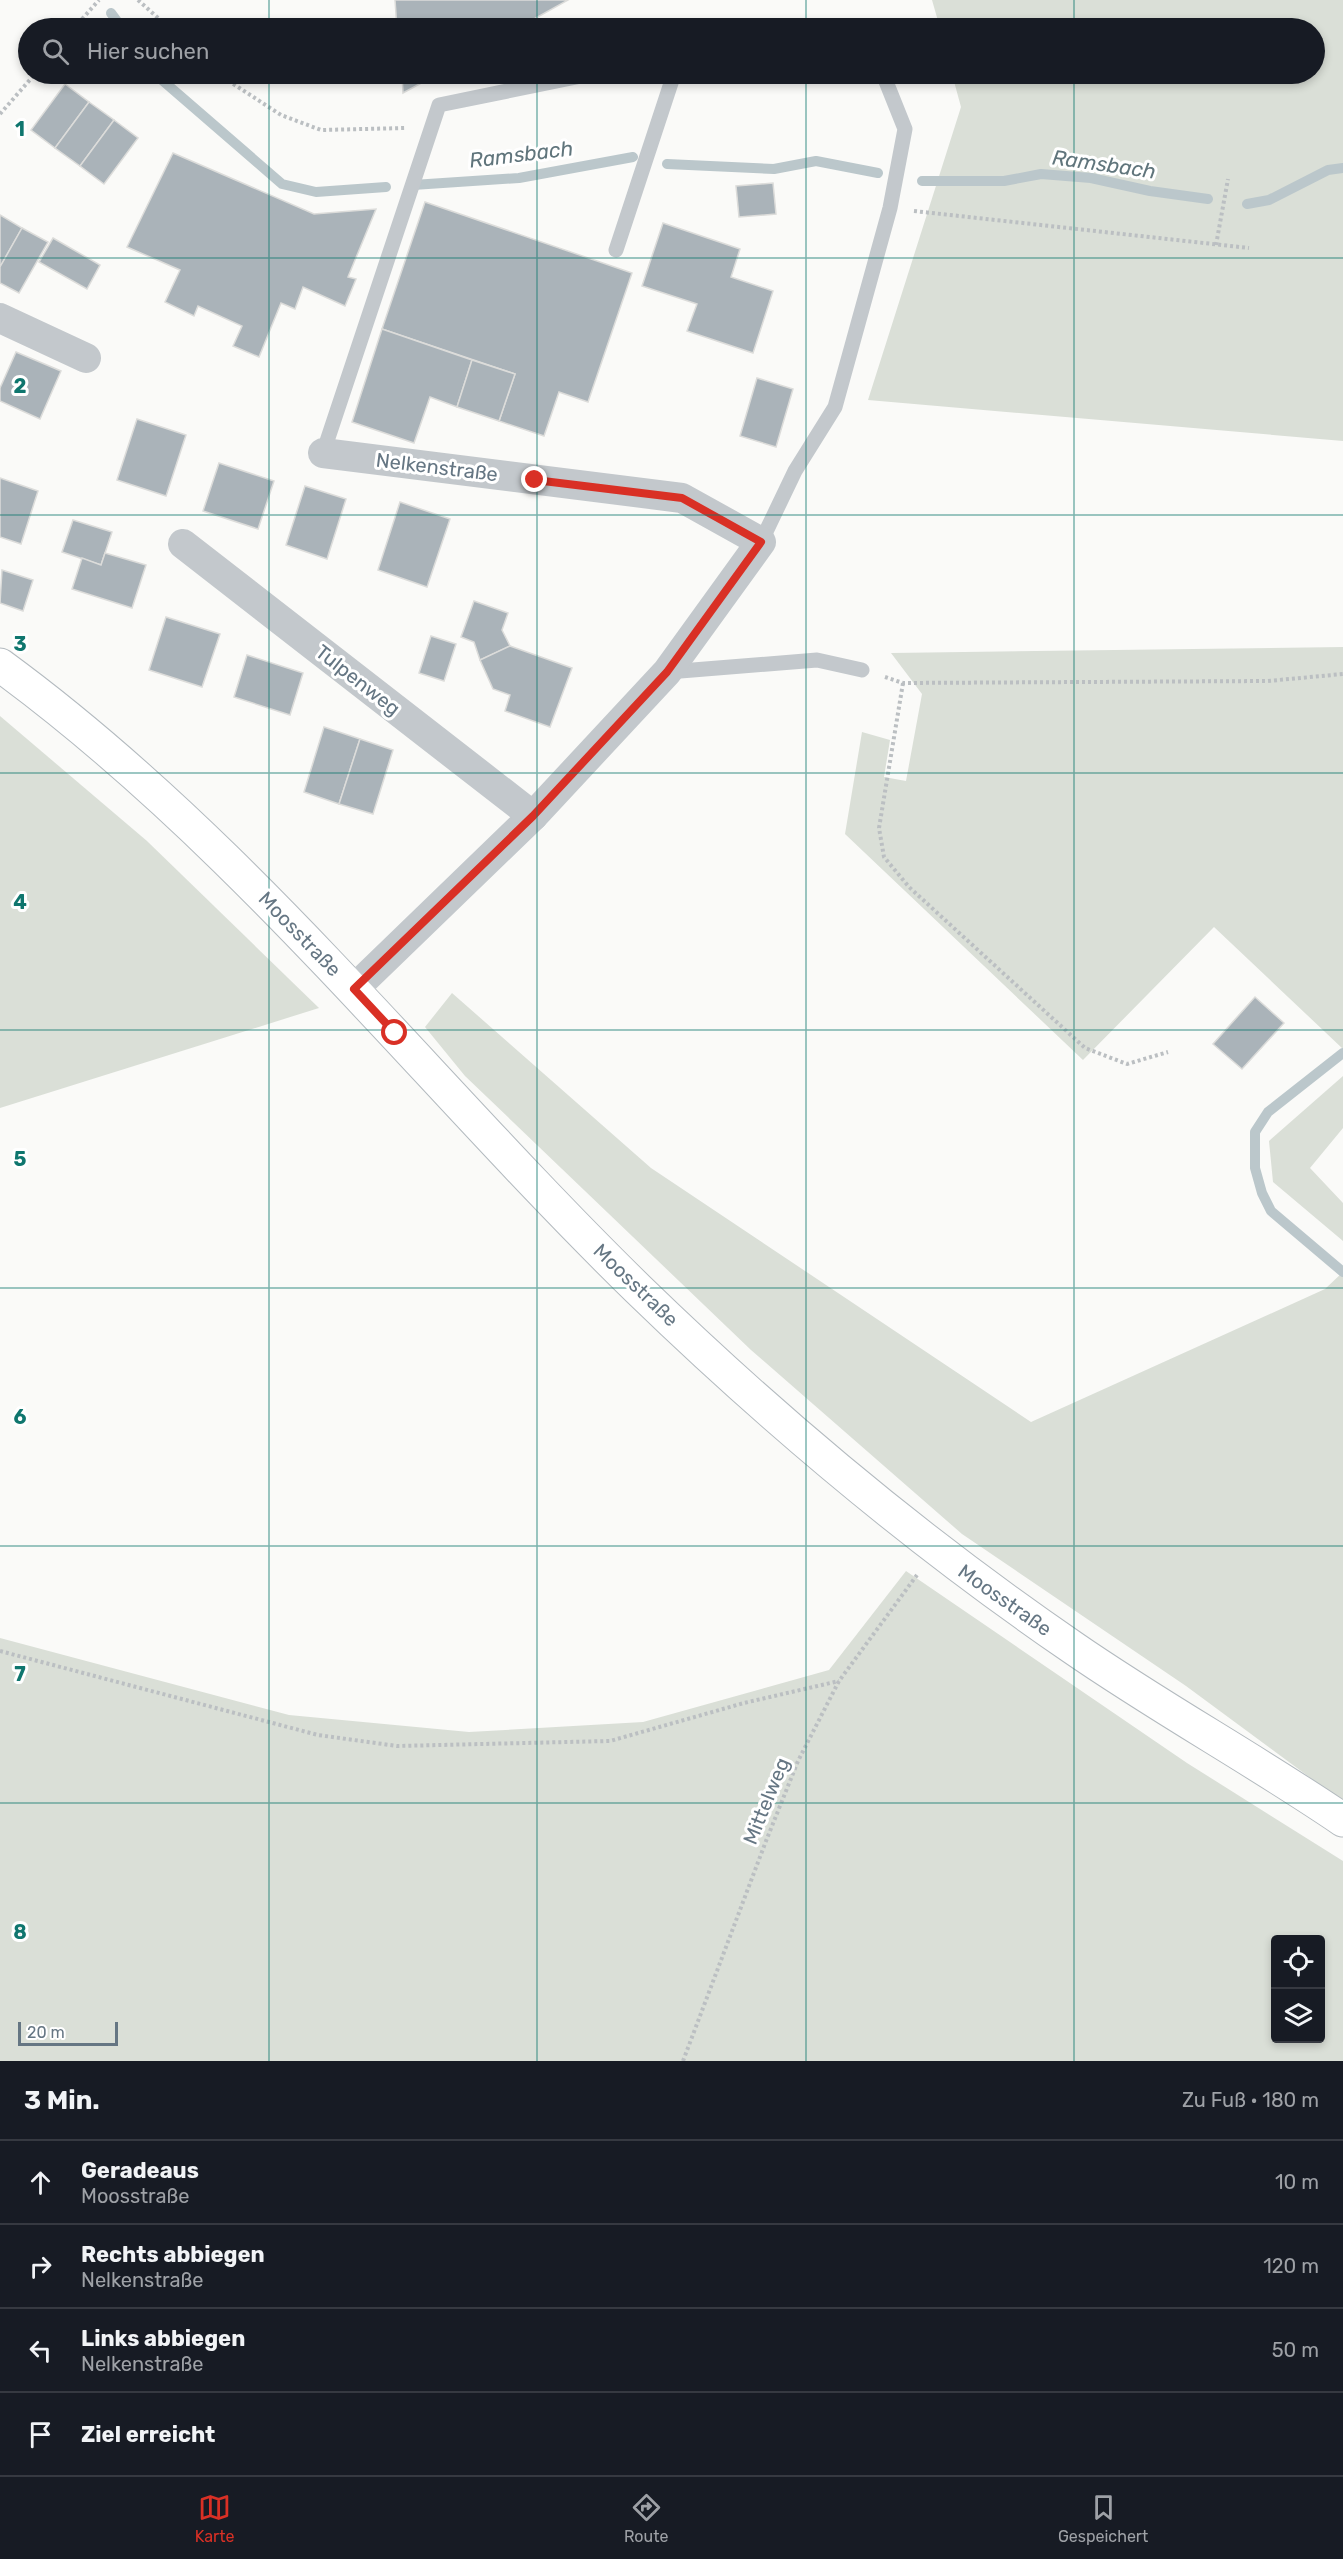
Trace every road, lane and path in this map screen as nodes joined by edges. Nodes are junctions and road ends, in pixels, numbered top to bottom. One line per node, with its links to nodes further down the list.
1 (99, 0): 3 (path)
2 (138, 0): 4 (path)
3 (83, 18)
4 (158, 18)
5 (26, 84): 10 (path)
6 (233, 84): 11 (path)
7 (542, 84): 11 (lane)
8 (671, 84): 16 (lane)
9 (887, 84): 13 (lane)
10 (0, 114)
11 (432, 127): 19 (lane)
12 (1228, 179): 14 (path)
13 (890, 208): 14 (path); 20 (lane)
14 (1216, 245): 15 (path)
15 (1249, 248)
16 (616, 250)
17 (0, 318): 18 (street)
18 (86, 358)
19 (322, 453): 20 (street, Nelkenstraße)
20 (761, 542): 24 (street)
21 (183, 544): 27 (street, Tulpenweg)
22 (0, 665): 28 (street, Moosstraße)
23 (862, 670): 24 (lane); 26 (path)
24 (667, 672): 27 (street)
25 (1343, 674): 26 (path)
26 (903, 683): 29 (path)
27 (533, 816): 28 (street)
28 (354, 989): 33 (street, Moosstraße)
29 (1168, 1052)
30 (918, 1573): 32 (path, Mittelweg)
31 (0, 1651): 32 (path)
32 (839, 1681): 34 (path, Mittelweg)
33 (1343, 1820)
34 (683, 2061)

